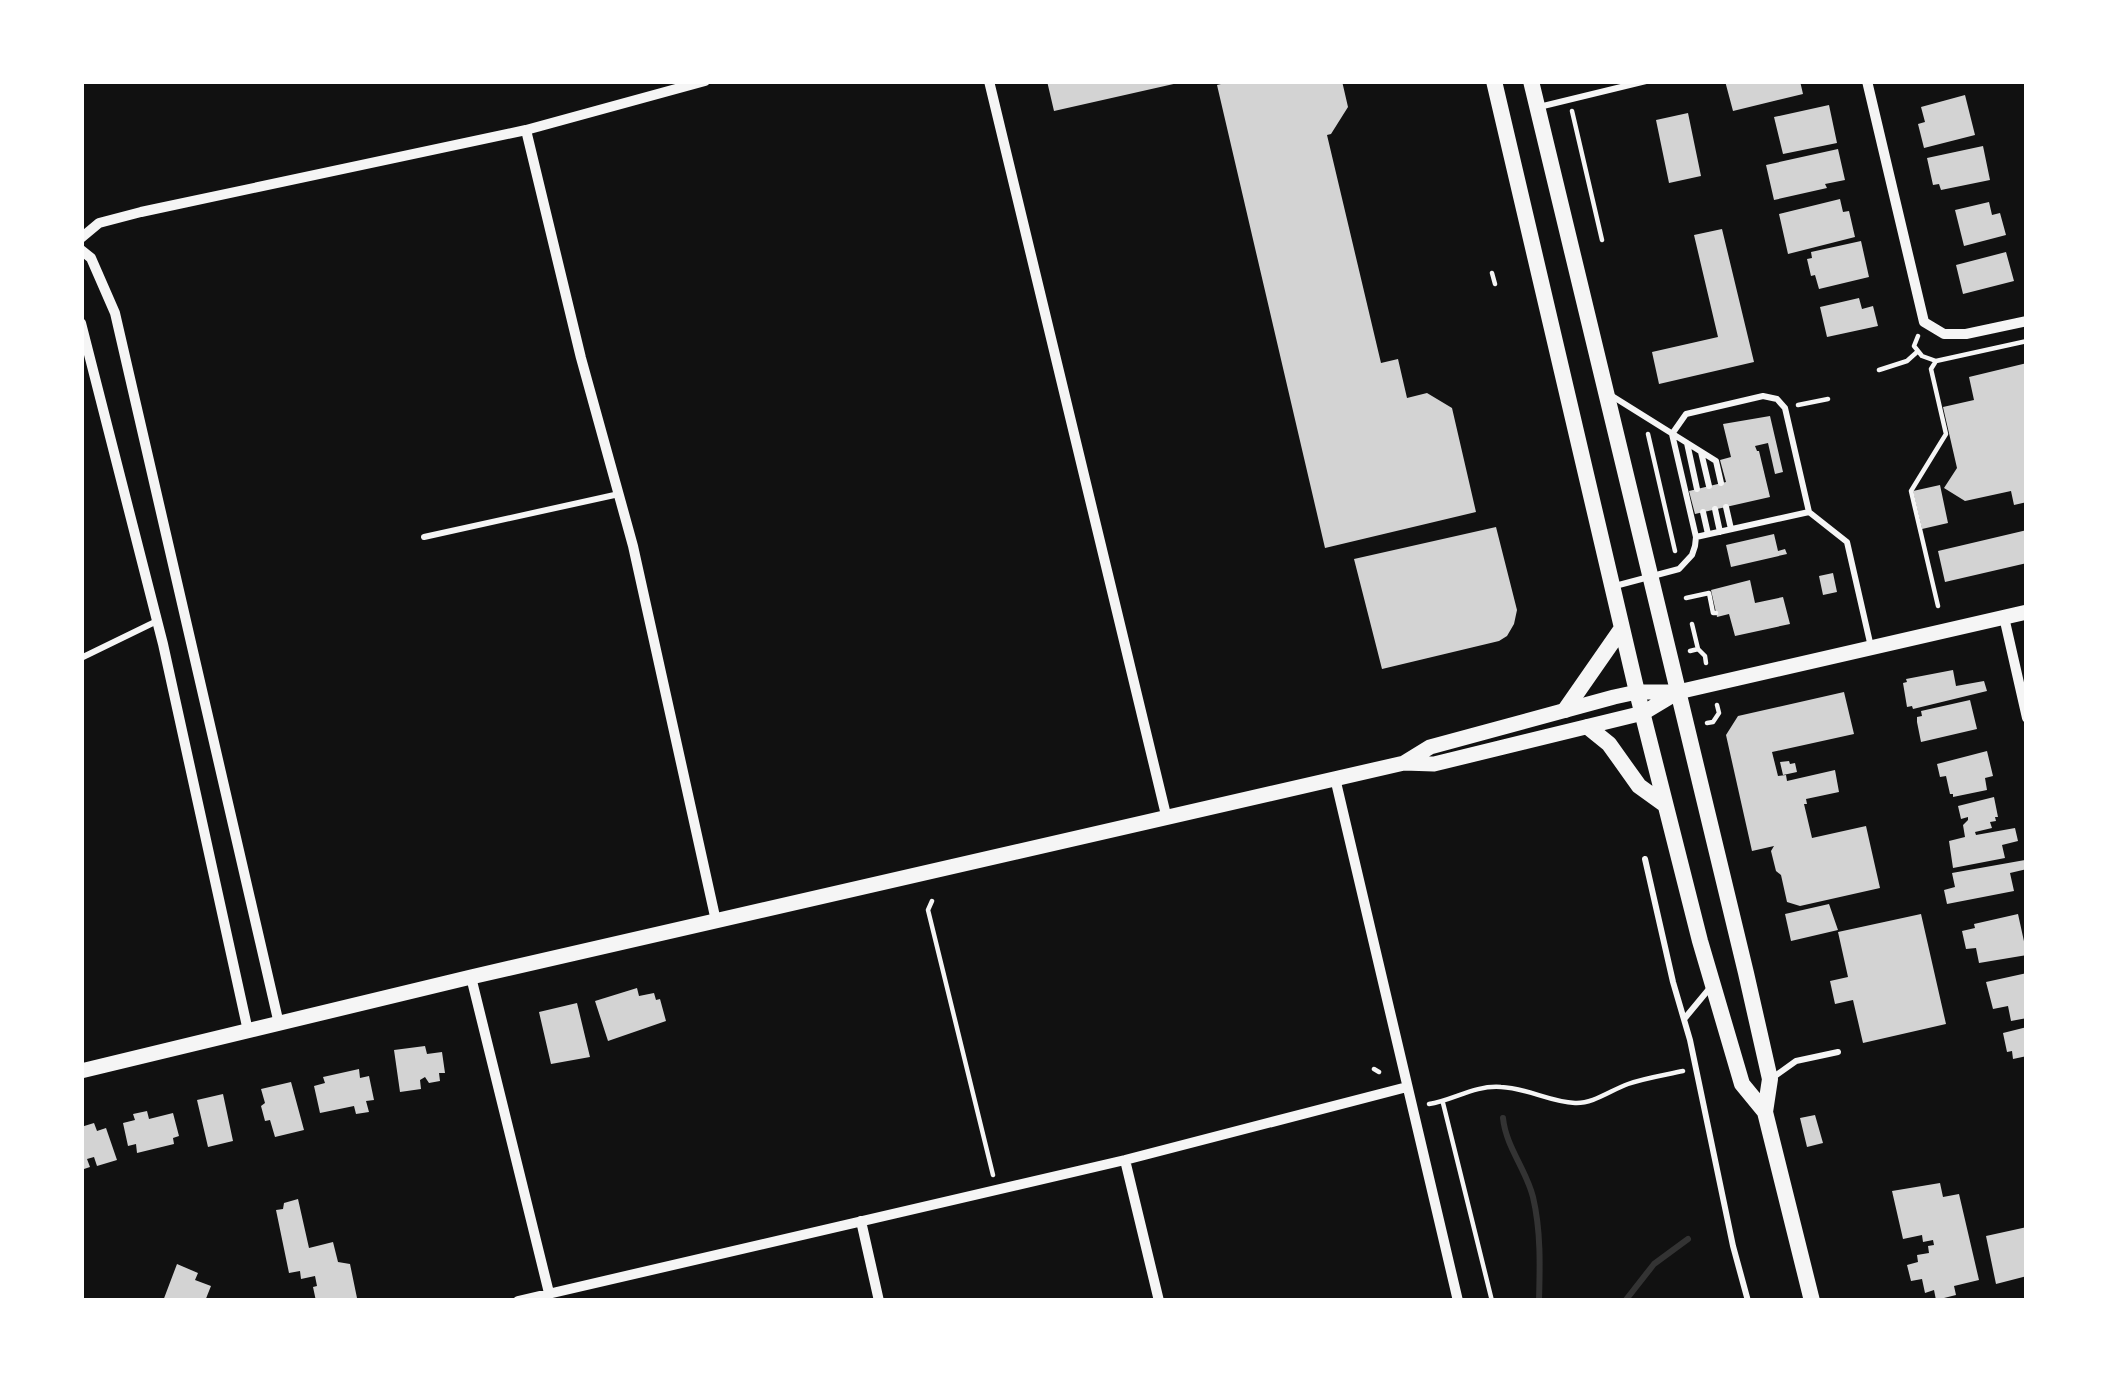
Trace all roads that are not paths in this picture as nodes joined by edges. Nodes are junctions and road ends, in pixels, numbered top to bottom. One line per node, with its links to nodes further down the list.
1 (705, 81): 8 (street)
2 (989, 81): 47 (street)
3 (1494, 81): 31 (main road)
4 (1531, 81): 7 (main road)
5 (1646, 81): 7 (lane)
6 (1867, 81): 11 (street)
7 (1537, 107): 13 (main road)
8 (526, 130): 9 (street); 20 (street)
9 (81, 238)
10 (81, 250): 53 (street)
11 (2027, 321)
12 (81, 322): 34 (street)
13 (1604, 391): 14 (lane); 30 (main road)
14 (1672, 434): 15 (lane); 24 (lane); 29 (lane)
15 (1687, 443): 16 (lane); 19 (lane)
16 (1701, 452): 17 (lane); 18 (lane)
17 (1721, 483)
18 (1709, 486)
19 (1697, 489)
20 (619, 494): 28 (lane); 49 (street)
21 (1726, 507): 25 (lane)
22 (1714, 509): 26 (lane)
23 (1703, 512): 27 (lane)
24 (1809, 512): 25 (lane); 36 (lane)
25 (1731, 529): 26 (lane)
26 (1720, 532): 27 (lane)
27 (1708, 534): 29 (lane)
28 (424, 537)
29 (1696, 537): 30 (lane)
30 (1649, 577): 31 (lane); 39 (main road)
31 (1612, 587): 35 (main road)
32 (2027, 612): 33 (main road)
33 (2004, 617): 36 (main road); 42 (street)
34 (157, 621): 37 (lane); 54 (street)
35 (1622, 628): 38 (main road); 40 (main road)
36 (1871, 647): 39 (main road)
37 (81, 658)
38 (1637, 692): 39 (main road); 40 (main road); 41 (main road)
39 (1678, 692): 41 (main road); 57 (main road)
40 (1565, 710): 44 (main road)
41 (1642, 713): 43 (main road); 46 (main road)
42 (2027, 718)
43 (1588, 727): 44 (main road); 46 (main road)
44 (1404, 763): 45 (main road)
45 (1335, 778): 47 (main road); 58 (street)
46 (1664, 804): 51 (main road)
47 (1166, 815): 49 (main road)
48 (1645, 860): 52 (lane)
49 (716, 921): 50 (main road)
50 (471, 977): 53 (main road); 62 (street)
51 (1713, 983): 52 (lane); 59 (main road)
52 (1684, 1018): 67 (lane)
53 (279, 1024): 54 (main road)
54 (248, 1031): 56 (main road)
55 (1838, 1052): 57 (lane)
56 (81, 1071)
57 (1770, 1078): 59 (main road)
58 (1407, 1087): 60 (street); 66 (street)
59 (1765, 1112): 68 (main road)
60 (1125, 1160): 61 (street); 65 (street)
61 (861, 1221): 62 (street); 64 (street)
62 (551, 1297): 63 (street)
63 (518, 1301)
64 (879, 1301)
65 (1159, 1301)
66 (1458, 1301)
67 (1748, 1301)
68 (1812, 1301)

